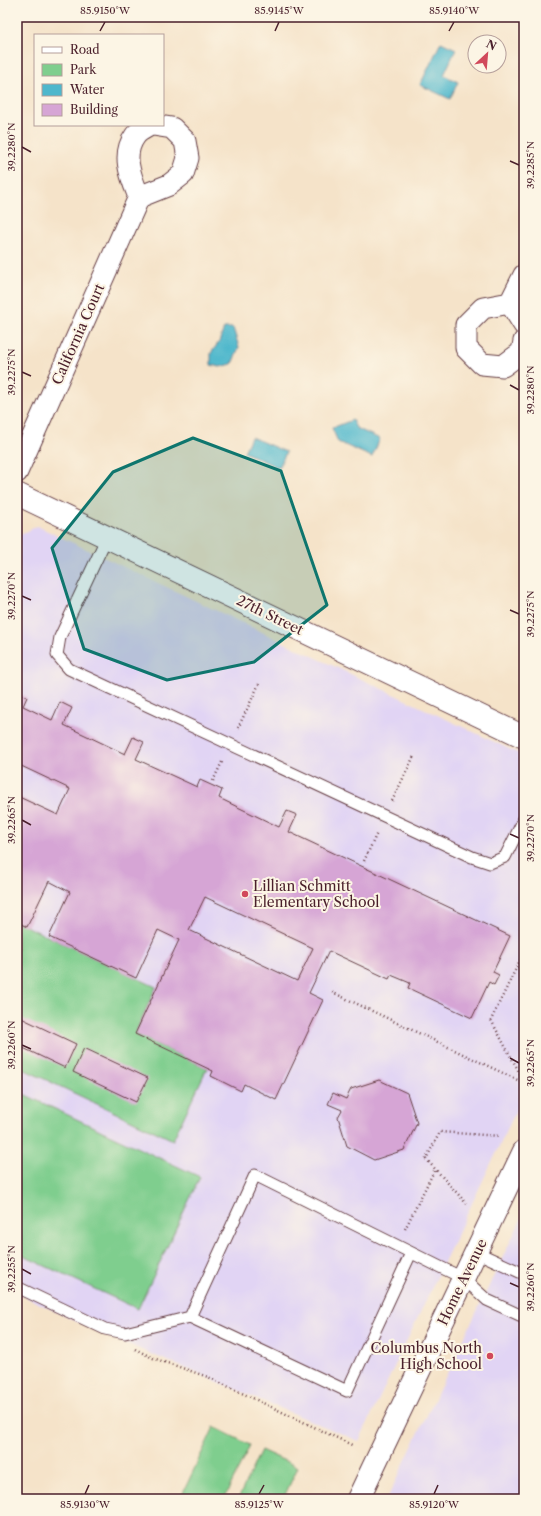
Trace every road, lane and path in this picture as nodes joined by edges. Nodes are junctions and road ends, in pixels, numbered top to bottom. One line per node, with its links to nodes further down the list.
1 (149, 126): 3 (street)
2 (158, 126): 3 (street)
3 (139, 196): 8 (street, California Court)
4 (524, 275): 5 (street)
5 (510, 303): 6 (street); 7 (street)
6 (524, 325)
7 (524, 341)
8 (17, 472)
9 (17, 494): 10 (street, 27th Street)
10 (107, 537): 11 (street, 27th Street); 12 (lane)
11 (524, 737)
12 (524, 819)
13 (524, 952): 15 (path)
14 (332, 992): 15 (path)
15 (524, 1082)
16 (500, 1136): 18 (path)
17 (524, 1151): 22 (street, Home Avenue)
18 (435, 1169): 19 (path); 20 (path)
19 (467, 1204)
20 (397, 1246): 21 (lane); 26 (lane)
21 (411, 1252): 24 (lane); 26 (lane)
22 (476, 1252): 23 (lane); 24 (street, Home Avenue)
23 (524, 1274)
24 (463, 1278): 27 (lane); 30 (street, Home Avenue)
25 (17, 1287): 28 (lane)
26 (190, 1317): 28 (lane)
27 (524, 1317)
28 (114, 1331): 29 (path)
29 (352, 1444)
30 (358, 1499)

